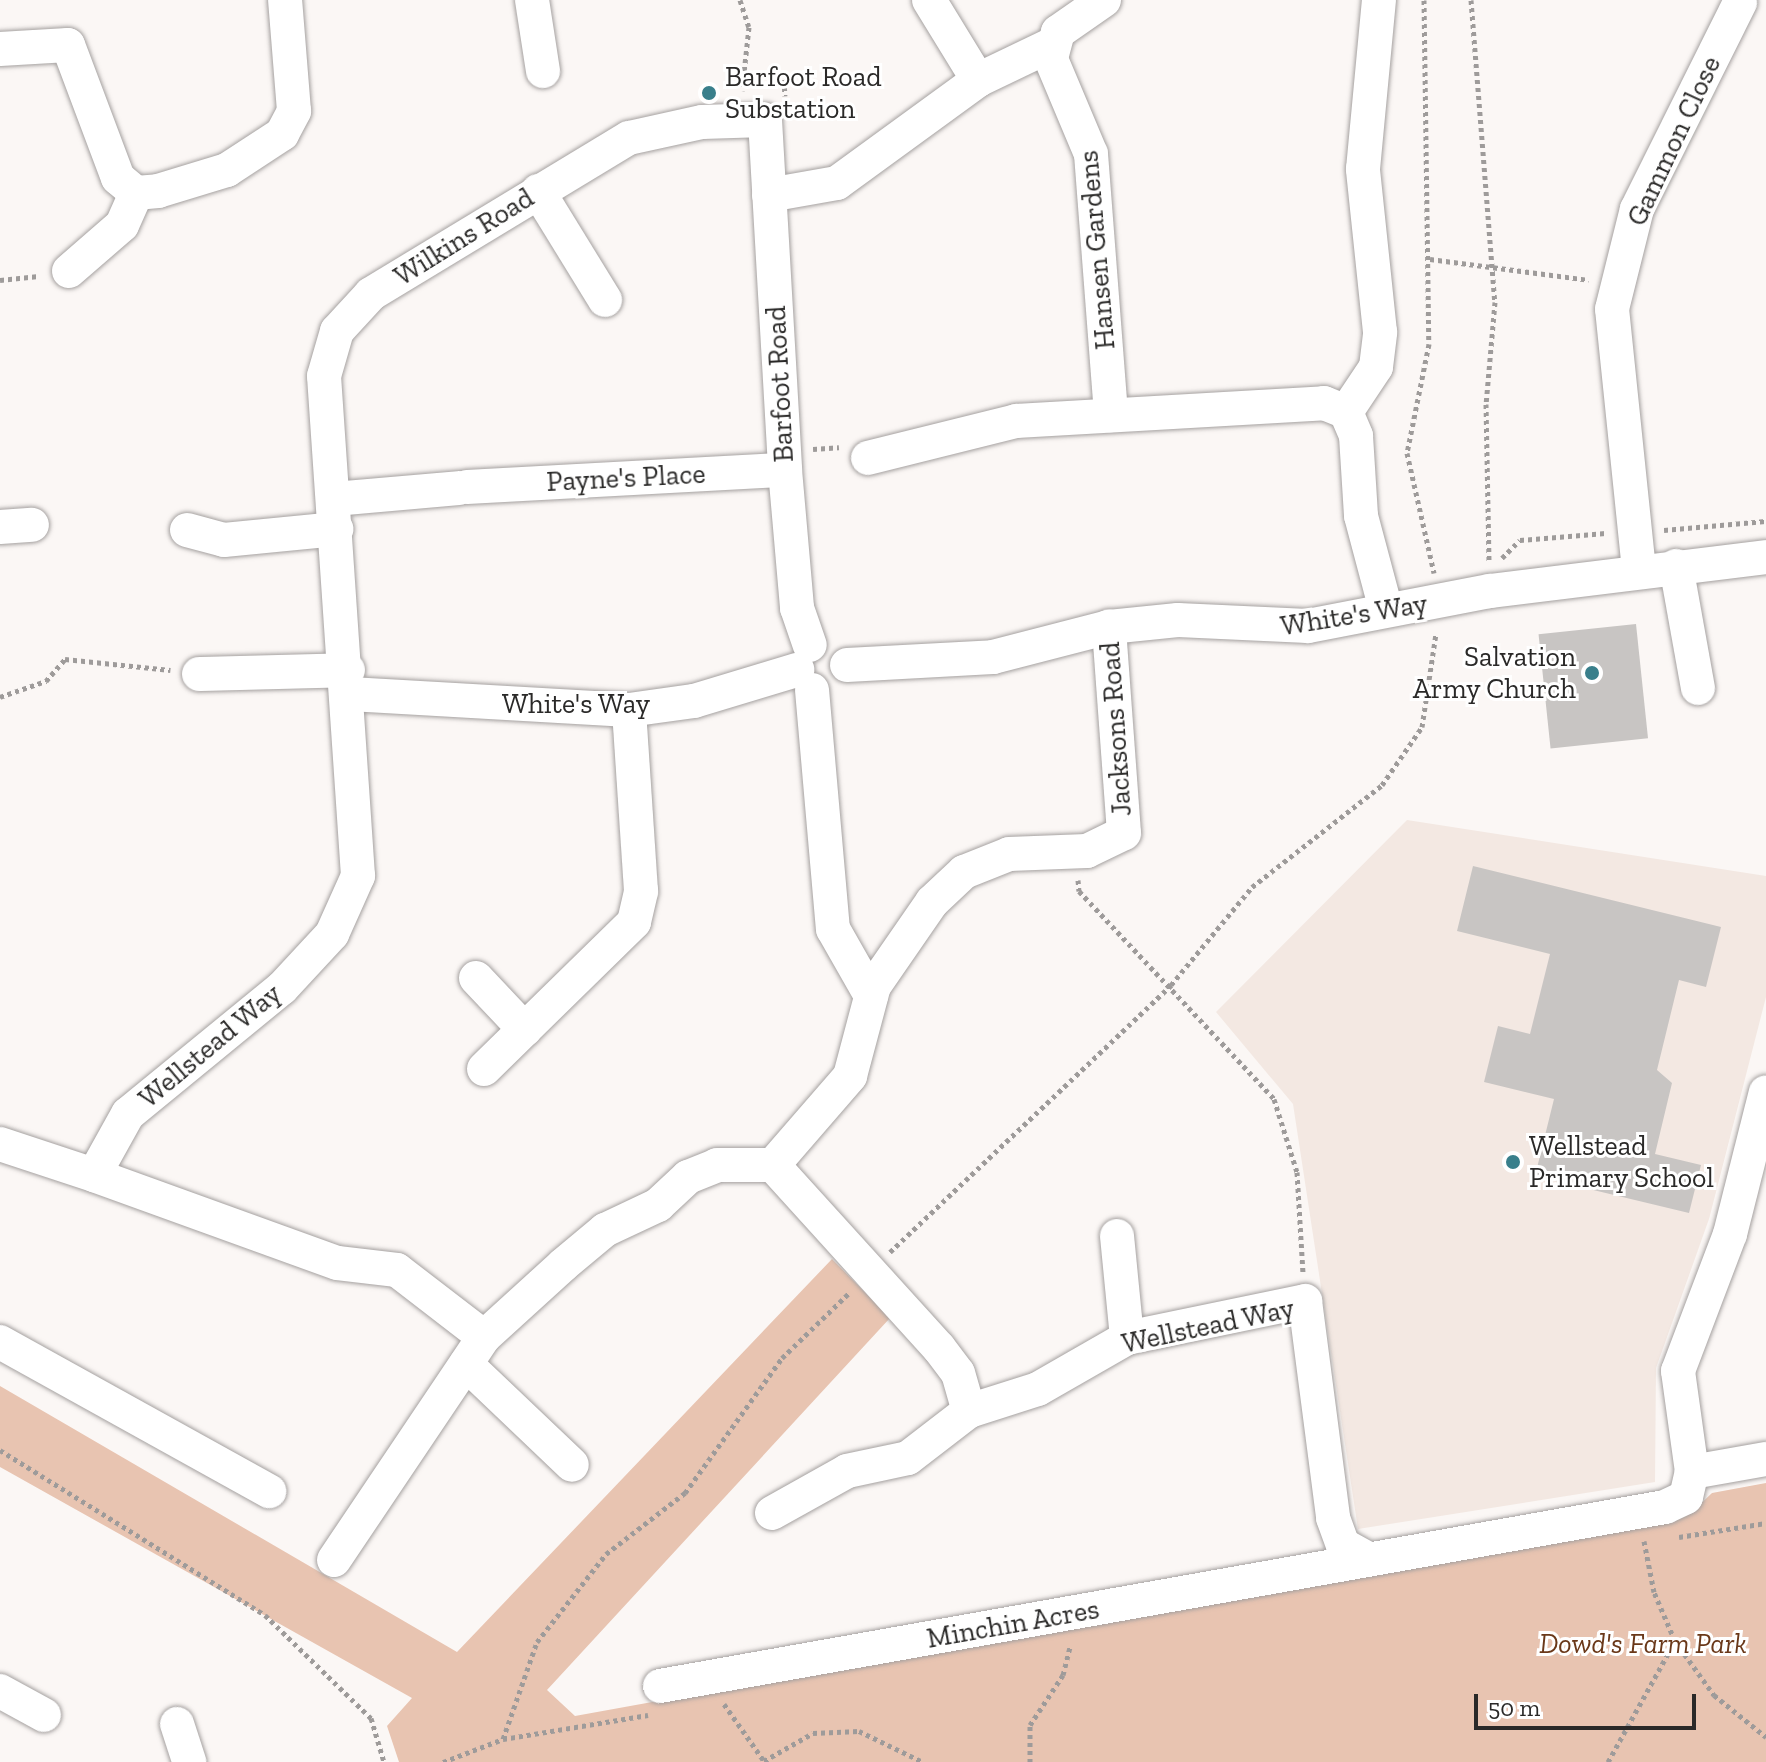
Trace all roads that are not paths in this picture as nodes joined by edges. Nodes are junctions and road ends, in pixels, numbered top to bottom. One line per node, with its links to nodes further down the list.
1 (285, 0): 13 (street)
2 (532, 0): 9 (street)
3 (929, 0): 10 (street)
4 (1104, 0): 7 (street)
5 (1379, 0): 17 (street)
6 (1740, 2): 25 (street, Gammon Close)
7 (1051, 45): 10 (street); 18 (street, Hansen Gardens)
8 (0, 49): 13 (street)
9 (543, 71)
10 (978, 80): 14 (street)
11 (752, 120): 12 (street, Wilkins Road); 14 (street, Barfoot Road)
12 (538, 191): 16 (street); 21 (street, Wilkins Road)
13 (136, 193): 15 (street)
14 (769, 195): 20 (street, Barfoot Road)
15 (69, 271)
16 (605, 300)
17 (1346, 412): 18 (street); 26 (street)
18 (1111, 415): 19 (street)
19 (868, 458)
20 (784, 461): 21 (street, Payne's Place); 28 (street, Barfoot Road)
21 (335, 514): 22 (street); 30 (street, Wilkins Road)
22 (187, 530)
23 (1766, 557): 24 (street, White's Way)
24 (1676, 566): 25 (street, White's Way); 31 (street)
25 (1639, 570): 26 (street, White's Way)
26 (1386, 610): 27 (street, White's Way)
27 (1109, 627): 28 (street, White's Way); 34 (street, Jacksons Road)
28 (807, 668): 32 (street, White's Way); 34 (street, Barfoot Road)
29 (199, 674): 30 (street, White's Way)
30 (349, 682): 32 (street, White's Way); 40 (street, Wellstead Way)
31 (1698, 688)
32 (629, 710): 35 (street)
33 (476, 978): 35 (street)
34 (871, 996): 39 (street, Jacksons Road)
35 (525, 1030): 36 (street)
36 (484, 1069)
37 (1766, 1092): 48 (street)
38 (0, 1144): 40 (street)
39 (773, 1165): 44 (street); 45 (street)
40 (94, 1175): 44 (street)
41 (1117, 1236): 42 (street)
42 (1127, 1338): 45 (street, Wellstead Way); 51 (street, Wellstead Way)
43 (0, 1342): 49 (street)
44 (475, 1350): 47 (street); 52 (street)
45 (969, 1411): 50 (street, Wellstead Way)
46 (1766, 1459): 48 (street)
47 (572, 1465)
48 (1692, 1472): 51 (street)
49 (269, 1491)
50 (772, 1513)
51 (1366, 1558): 53 (street, Minchin Acres)
52 (334, 1560)
53 (660, 1686)
54 (0, 1691): 55 (street)
55 (44, 1715)
56 (177, 1724): 57 (street)
57 (189, 1762)

